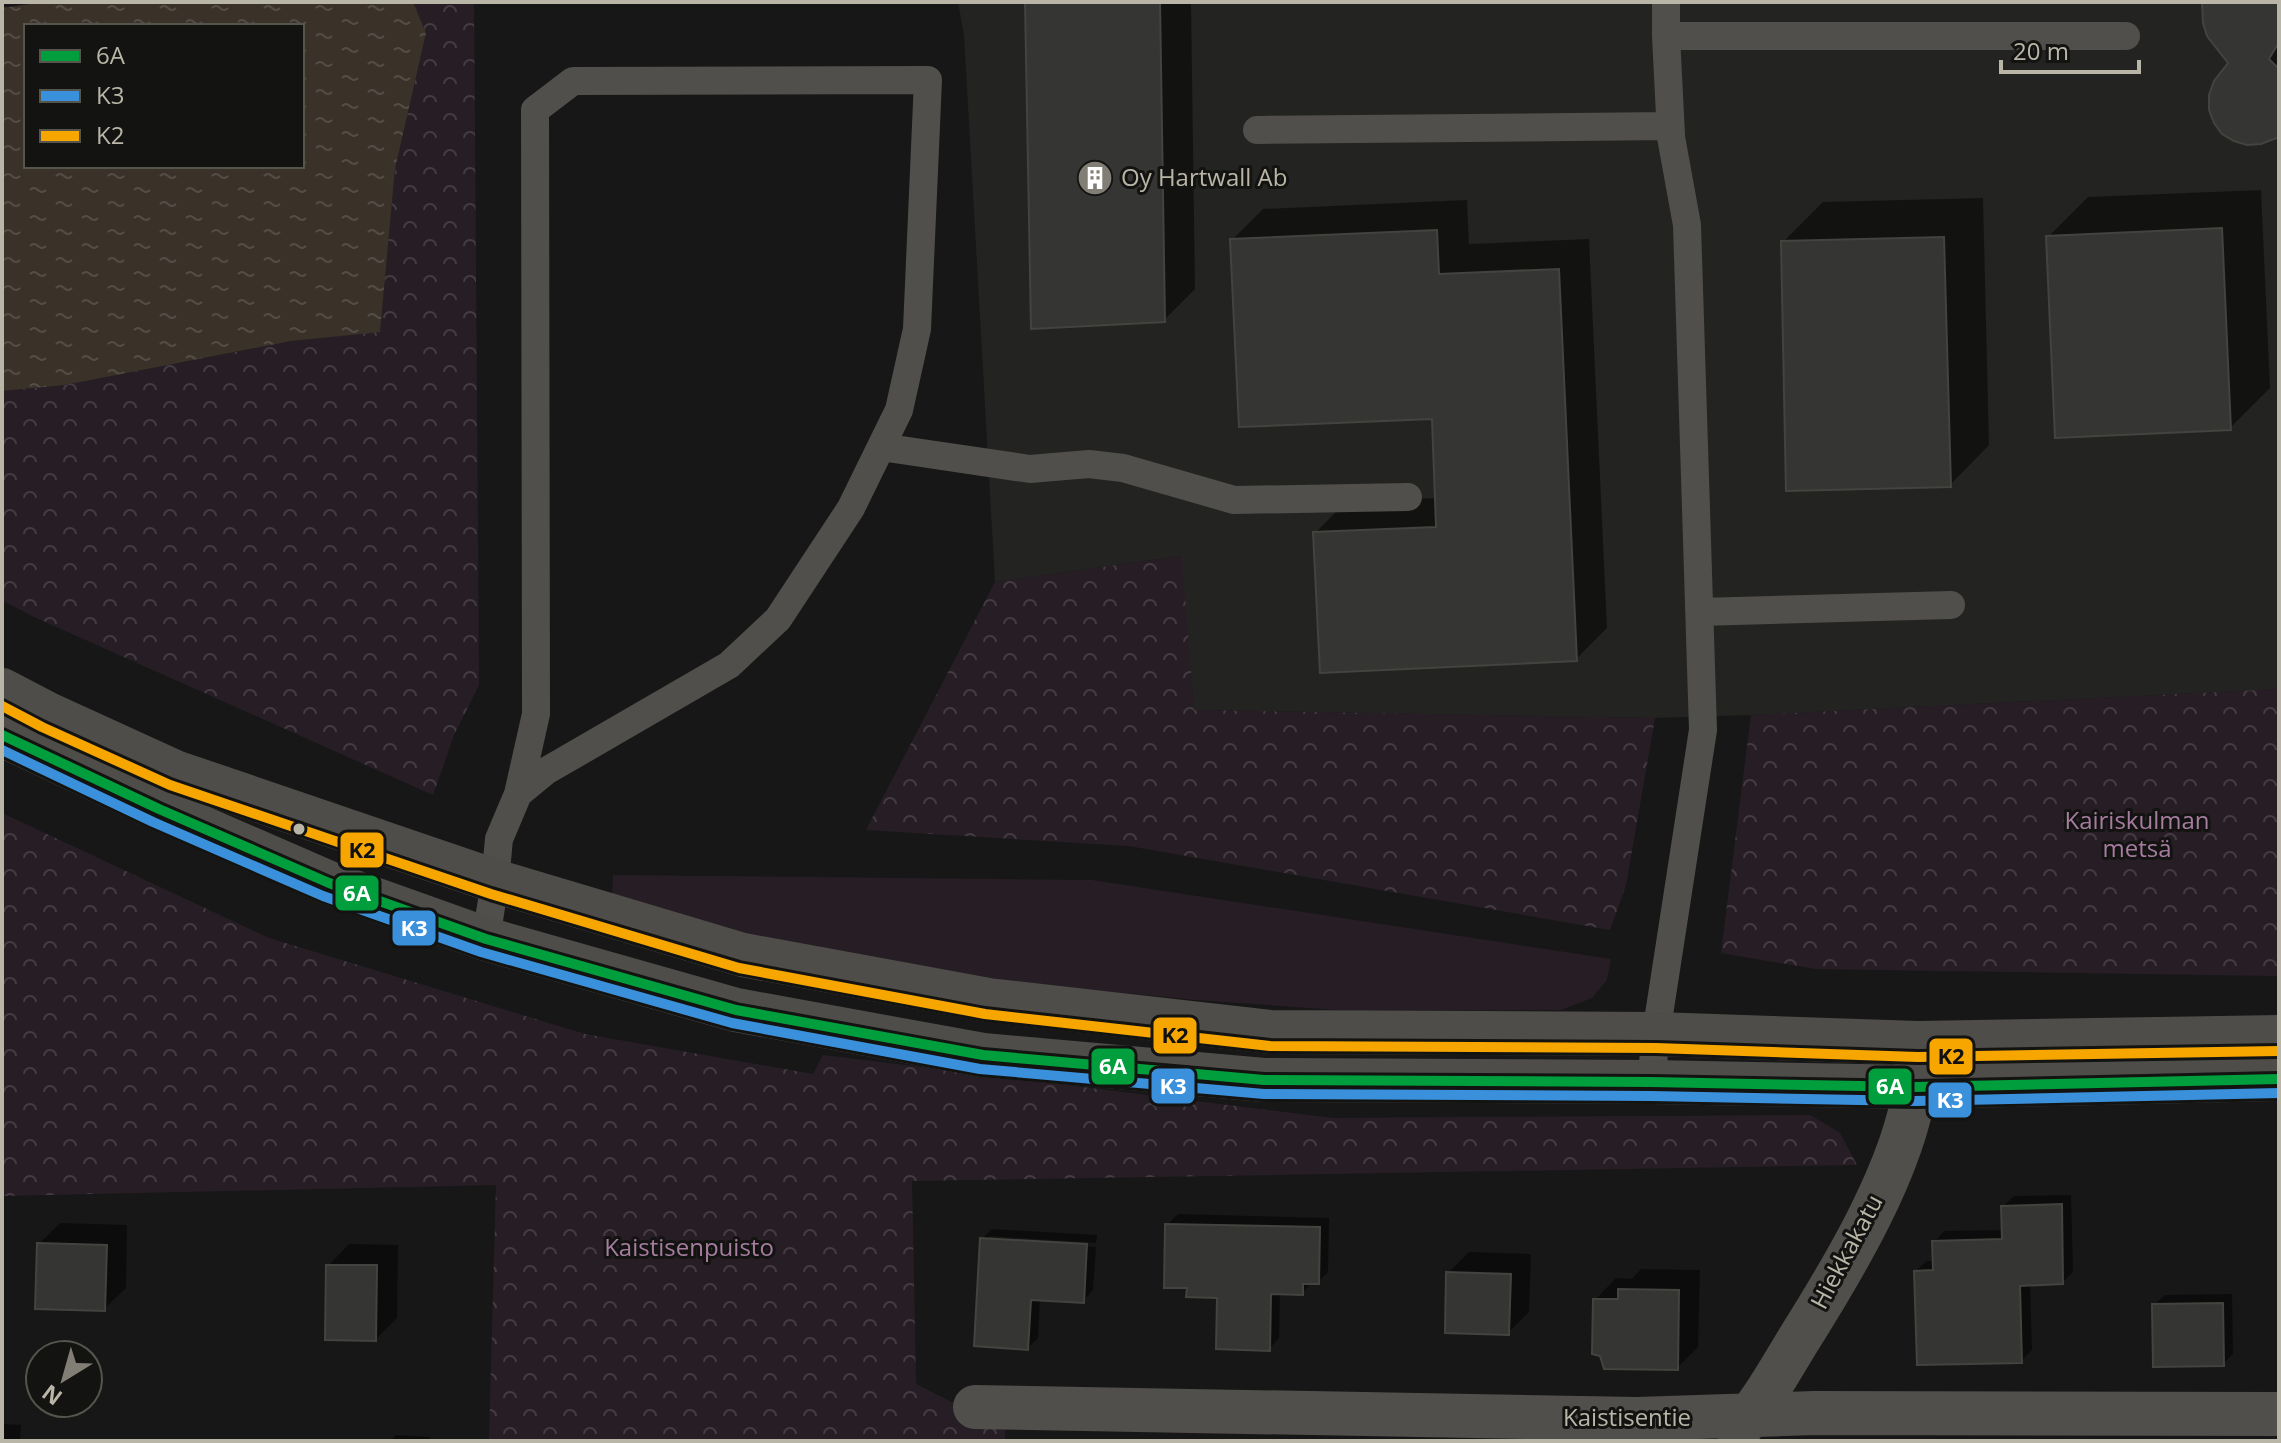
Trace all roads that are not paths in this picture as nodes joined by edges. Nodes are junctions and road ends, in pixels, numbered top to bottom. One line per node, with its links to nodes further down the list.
1 (1666, 2): 2 (lane)
2 (1666, 36): 3 (lane); 5 (lane)
3 (2126, 36)
4 (1257, 130): 5 (lane)
5 (1671, 135): 9 (lane)
6 (881, 447): 7 (lane); 12 (lane); 12 (lane)
7 (1408, 497)
8 (1951, 605): 9 (lane)
9 (1700, 612): 15 (lane)
10 (2, 690): 13 (street)
11 (2, 735): 14 (street)
12 (518, 794): 13 (lane)
13 (495, 881): 14 (lane); 15 (street)
14 (486, 939): 19 (street)
15 (1656, 1034): 17 (street); 19 (lane)
16 (2279, 1037): 17 (street)
17 (1918, 1043): 20 (street, Hiekkakatu)
18 (2279, 1079): 20 (street)
19 (1651, 1082): 20 (street)
20 (1915, 1087): 23 (street, Hiekkakatu)
21 (975, 1407): 23 (street, Kaistisentie)
22 (2279, 1414): 23 (street, Kaistisentie)
23 (1740, 1427)

